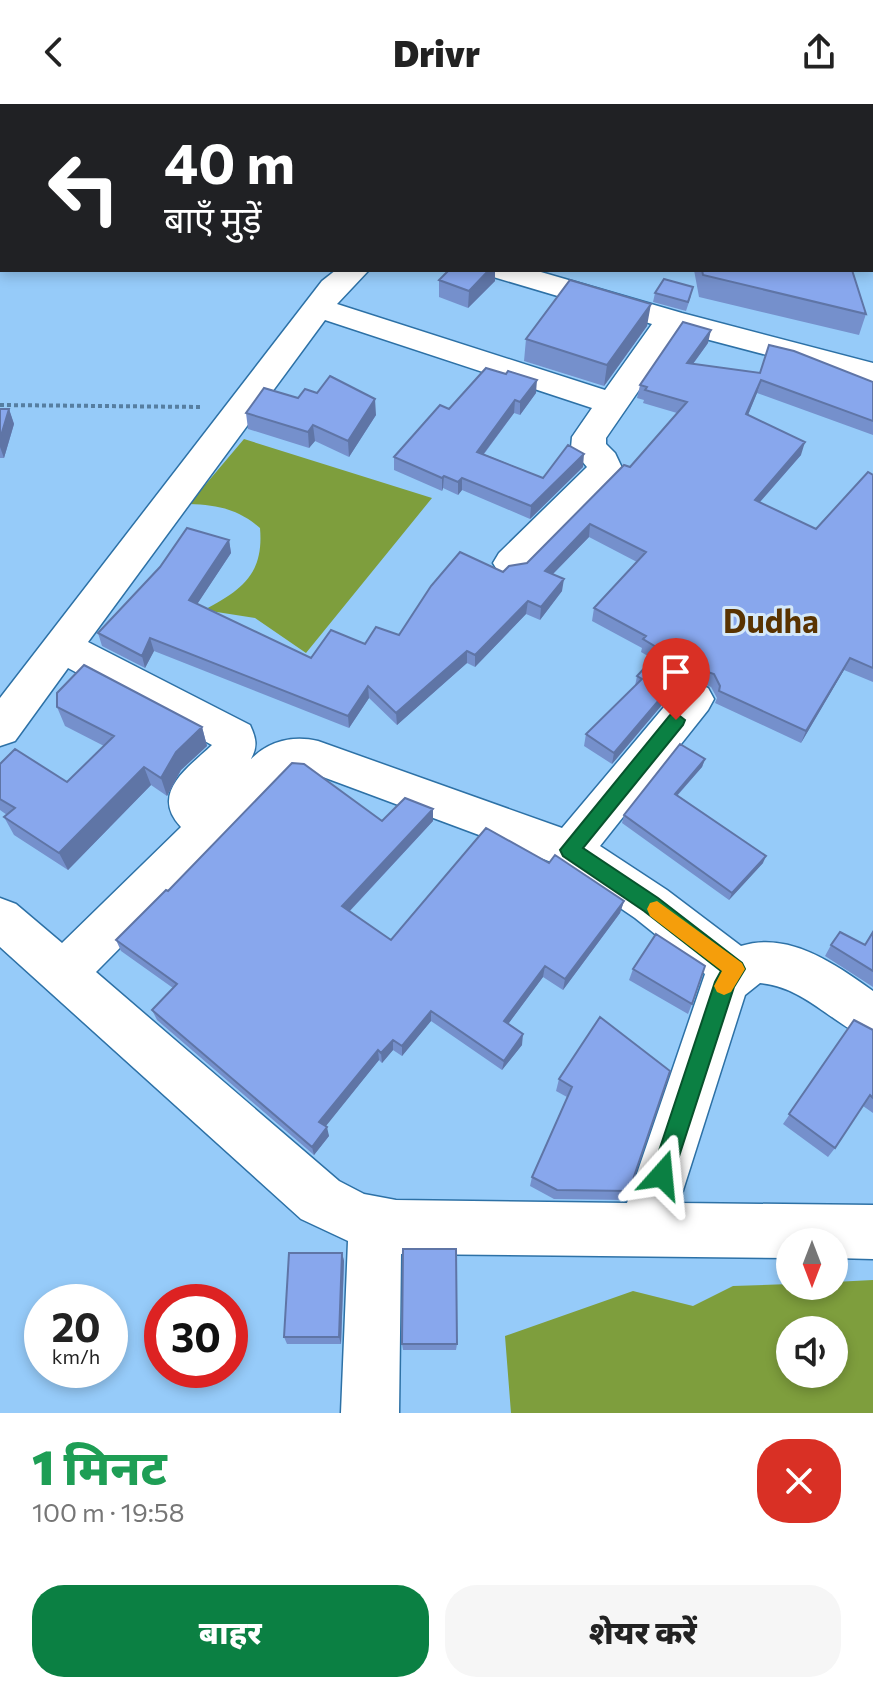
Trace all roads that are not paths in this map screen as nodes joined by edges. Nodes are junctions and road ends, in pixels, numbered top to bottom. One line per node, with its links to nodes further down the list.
1 (352, 272): 3 (street)
2 (508, 272): 4 (street)
3 (319, 308): 6 (street); 8 (street)
4 (671, 320): 5 (street); 6 (street)
5 (873, 373)
6 (614, 404): 7 (street)
7 (512, 563)
8 (63, 647): 10 (street); 11 (street)
9 (694, 699): 12 (street)
10 (0, 729)
11 (209, 826): 12 (street); 15 (street)
12 (570, 850): 14 (street)
13 (0, 918): 15 (street)
14 (735, 969): 16 (street); 18 (street)
15 (63, 974): 17 (street)
16 (873, 1018)
17 (375, 1223): 18 (street); 20 (street)
18 (644, 1230): 19 (street)
19 (873, 1232)
20 (370, 1413)

